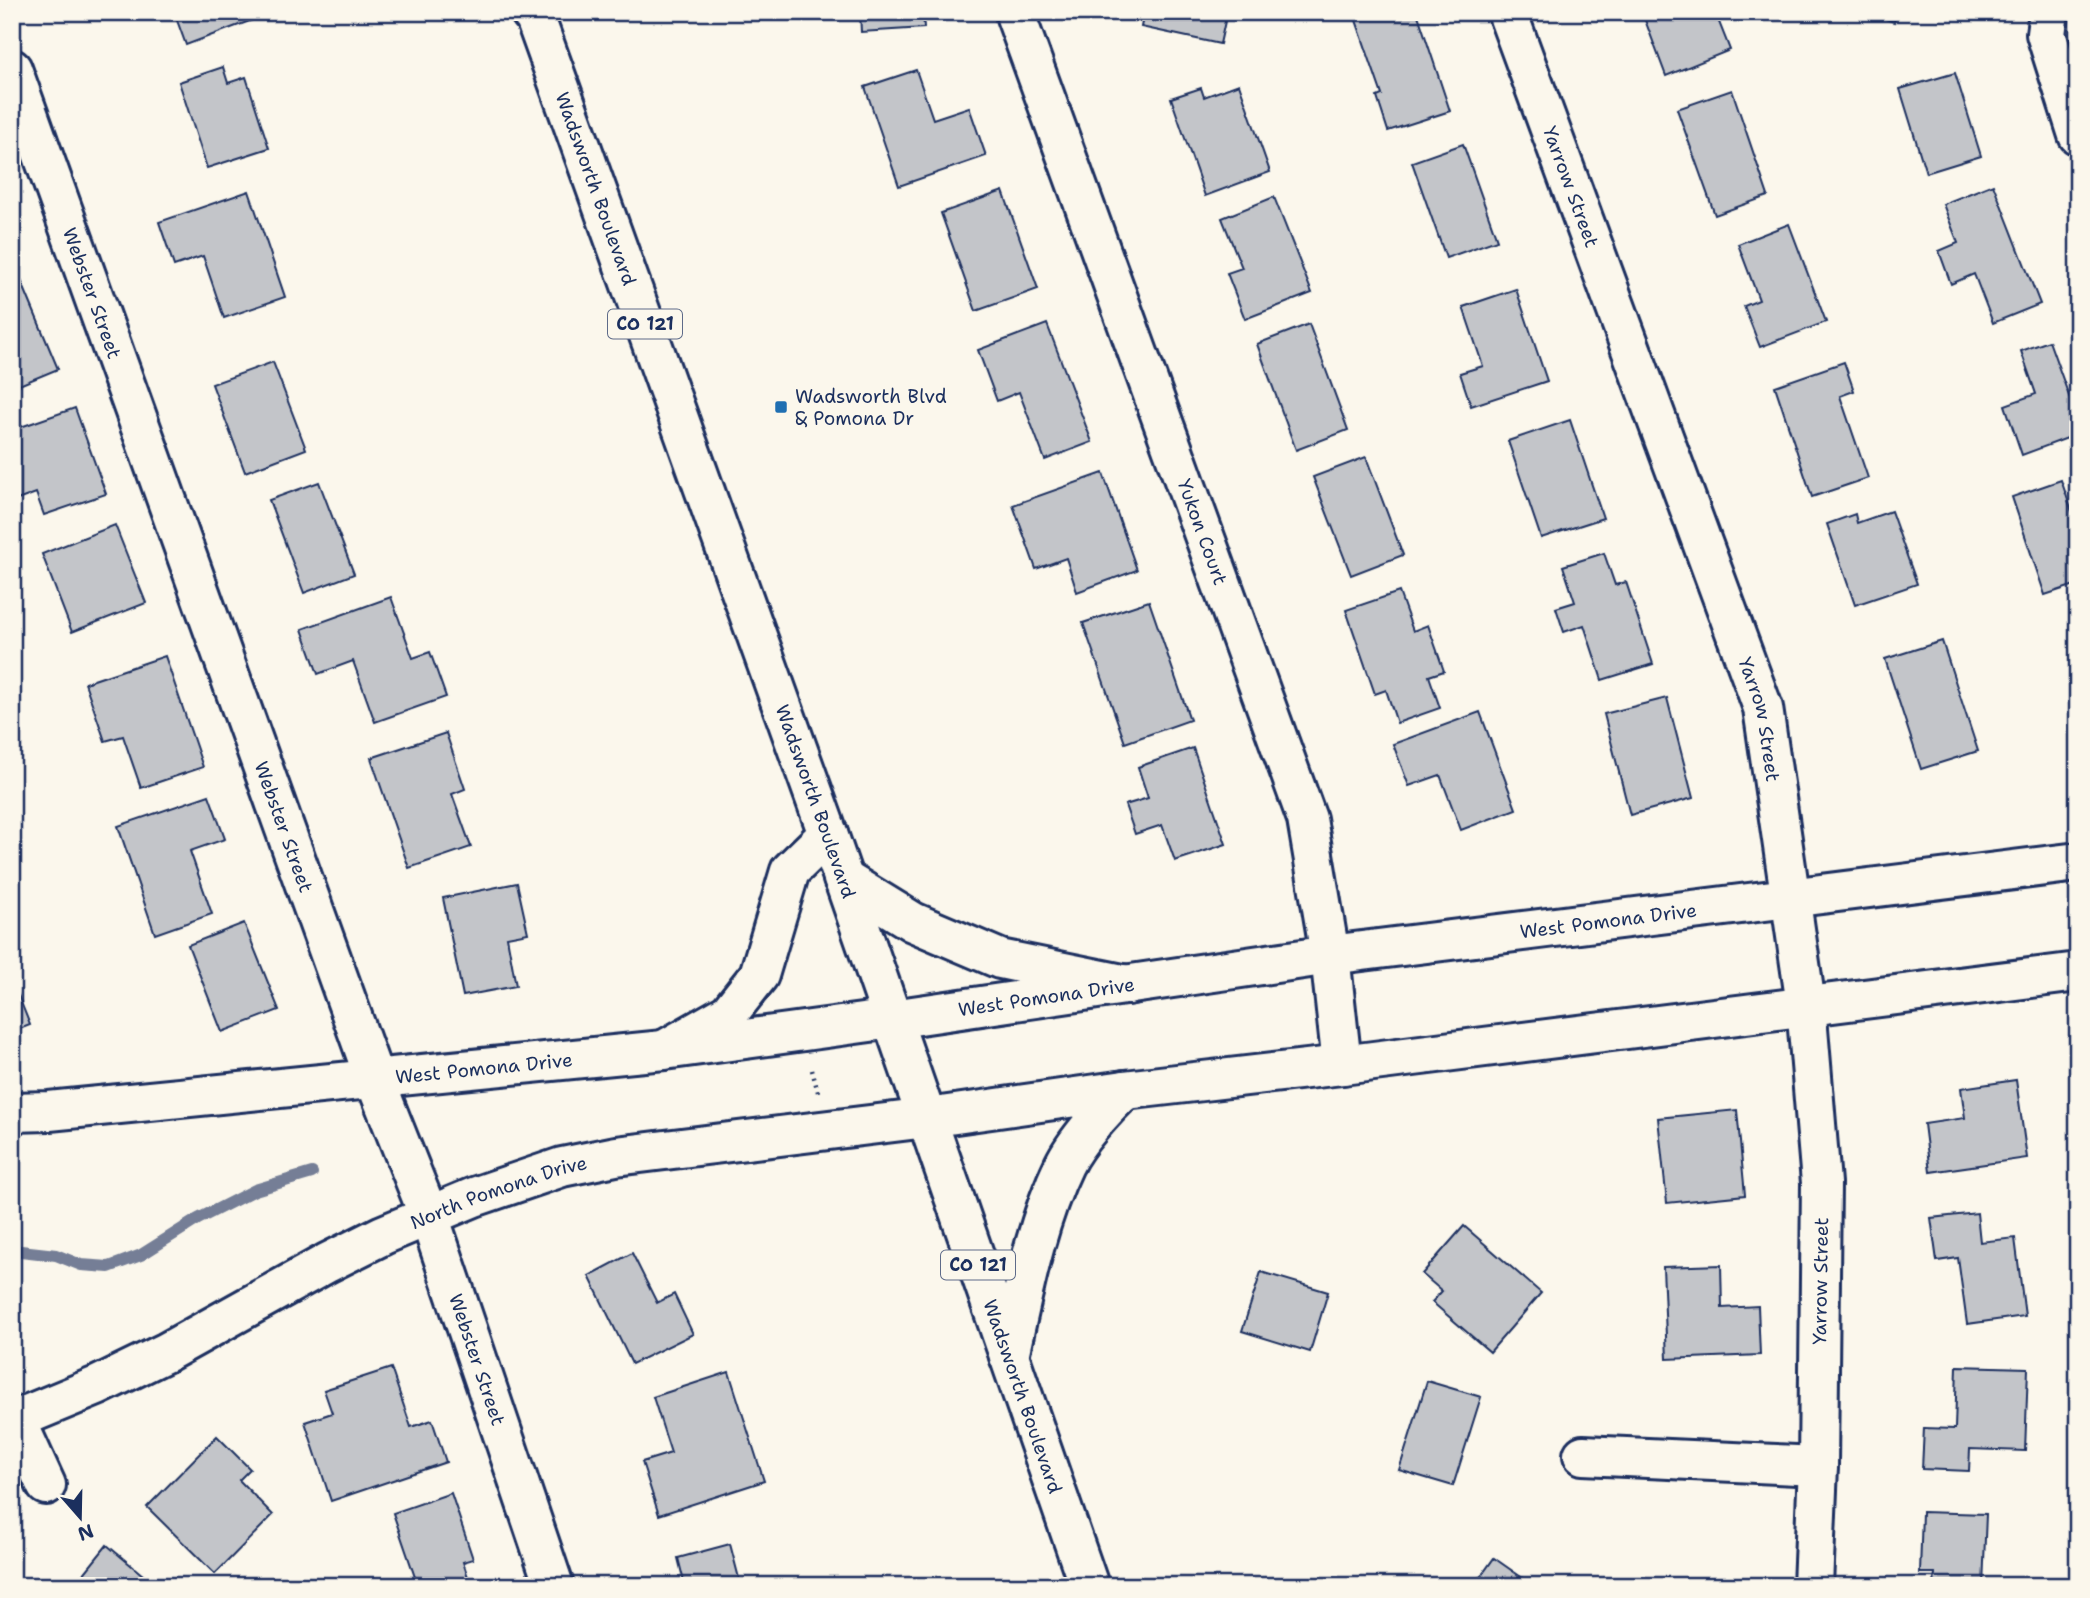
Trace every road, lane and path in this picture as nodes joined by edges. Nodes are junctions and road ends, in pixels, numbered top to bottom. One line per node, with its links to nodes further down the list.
1 (1018, 12): 11 (street, Yukon Court)
2 (1507, 12): 10 (street, Yarrow Street)
3 (533, 14): 7 (street, Wadsworth Boulevard / CO 121)
4 (2047, 23): 6 (street)
5 (12, 69): 19 (street, Webster Street)
6 (2078, 135)
7 (828, 834): 9 (street, Wadsworth Boulevard / CO 121); 16 (street)
8 (2078, 862): 10 (street, West Pomona Drive)
9 (843, 879): 13 (street); 15 (street, Wadsworth Boulevard / CO 121)
10 (1791, 898): 11 (street, West Pomona Drive); 14 (street, Yarrow Street)
11 (1330, 955): 13 (street, West Pomona Drive); 18 (street, Yukon Court)
12 (2078, 972): 14 (street)
13 (1128, 985): 15 (street, West Pomona Drive)
14 (1806, 1005): 18 (street); 28 (street, Yarrow Street)
15 (892, 1019): 16 (street, West Pomona Drive); 23 (street, Wadsworth Boulevard / CO 121)
16 (664, 1050): 19 (street, West Pomona Drive)
17 (809, 1058): 21 (path)
18 (1342, 1065): 20 (street)
19 (375, 1080): 22 (street, West Pomona Drive); 24 (street, Webster Street)
20 (1125, 1090): 23 (street, North Pomona Drive); 25 (street)
21 (819, 1093)
22 (12, 1112)
23 (927, 1118): 24 (street, North Pomona Drive); 25 (street, Wadsworth Boulevard / CO 121)
24 (429, 1216): 26 (street, North Pomona Drive); 30 (street, Webster Street)
25 (1009, 1356): 31 (street, Wadsworth Boulevard / CO 121)
26 (14, 1420): 29 (street, North Pomona Drive)
27 (1583, 1455): 28 (street)
28 (1818, 1466): 32 (street, Yarrow Street)
29 (46, 1485)
30 (554, 1586)
31 (1089, 1586)
32 (1813, 1586)

